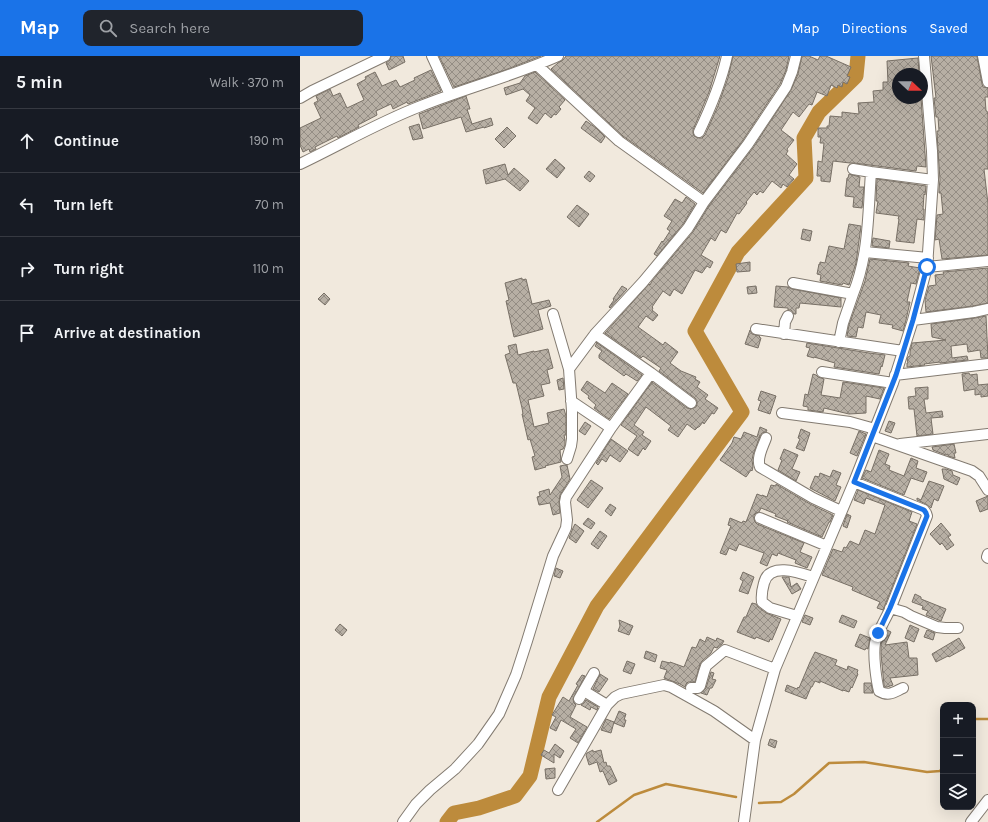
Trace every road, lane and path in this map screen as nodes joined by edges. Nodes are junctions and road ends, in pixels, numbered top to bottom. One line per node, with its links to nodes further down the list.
1 (385, 56): 11 (street)
2 (432, 56): 10 (street)
3 (558, 56): 8 (street)
4 (727, 56): 12 (street)
5 (796, 56): 17 (street)
6 (924, 56): 16 (street)
7 (983, 56): 9 (street)
8 (537, 65): 10 (street); 17 (street)
9 (988, 82)
10 (450, 95): 13 (street)
11 (300, 98)
12 (699, 132)
13 (301, 161)
14 (853, 169): 15 (street)
15 (871, 172): 16 (street); 18 (street)
16 (933, 180): 20 (street)
17 (704, 202): 28 (street)
18 (865, 252): 20 (street); 22 (street)
19 (988, 261): 20 (street)
20 (928, 262): 26 (street)
21 (793, 283): 22 (street)
22 (854, 294): 30 (street)
23 (988, 309): 26 (street)
24 (553, 314): 33 (street)
25 (788, 316): 29 (street)
26 (913, 320): 31 (street)
27 (756, 329): 29 (street)
28 (595, 334): 33 (street); 35 (street)
29 (784, 334): 30 (street)
30 (839, 342): 31 (street)
31 (903, 351): 36 (street)
32 (988, 364): 36 (street)
33 (569, 370): 37 (street)
34 (822, 372): 36 (street)
35 (651, 373): 38 (street); 40 (street)
36 (894, 379): 41 (street)
37 (571, 401): 40 (street); 45 (street)
38 (691, 403)
39 (782, 413): 41 (street)
40 (611, 428): 65 (street)
41 (873, 432): 44 (street); 46 (street)
42 (988, 434): 44 (street)
43 (766, 438): 48 (street)
44 (896, 444): 47 (street)
45 (567, 459)
46 (854, 482): 48 (street); 54 (street)
47 (988, 490)
48 (841, 511): 50 (street)
49 (760, 518): 50 (street)
50 (826, 546): 53 (street)
51 (988, 554): 52 (street)
52 (988, 558)
53 (813, 577): 55 (street); 55 (street)
54 (890, 608): 56 (street); 60 (street)
55 (797, 616): 57 (street)
56 (958, 628)
57 (775, 669): 59 (street); 62 (street)
58 (594, 673): 61 (street)
59 (691, 688)
60 (903, 688)
61 (607, 705): 62 (street); 63 (street)
62 (755, 740): 66 (street)
63 (558, 790)
64 (988, 800): 67 (street)
65 (404, 822)
66 (744, 822)
67 (971, 822)

